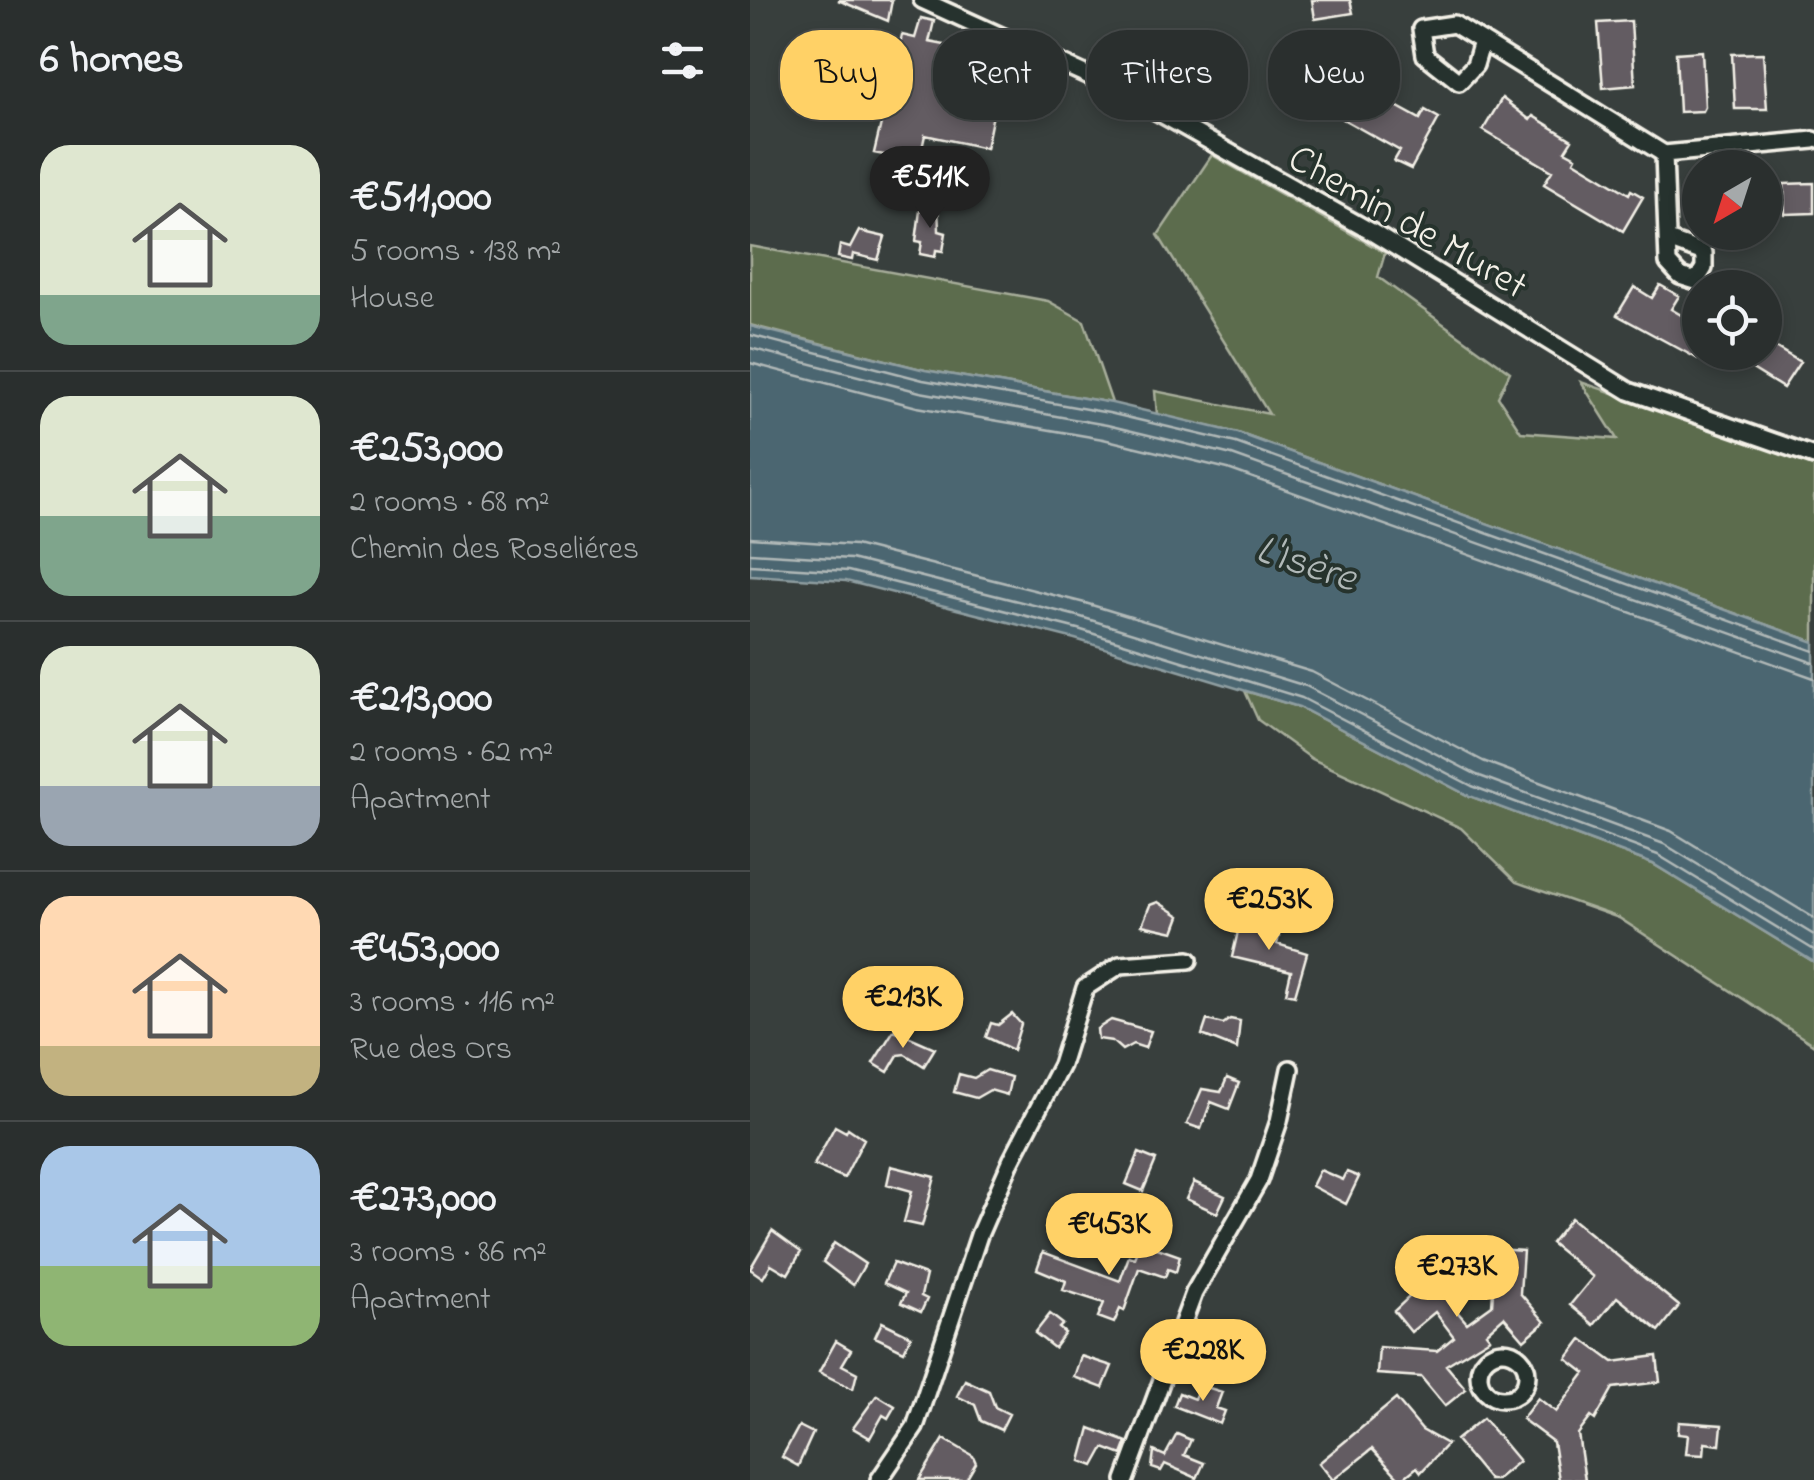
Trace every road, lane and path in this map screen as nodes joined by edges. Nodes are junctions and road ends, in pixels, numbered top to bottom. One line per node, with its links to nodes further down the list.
1 (922, 0): 6 (street, Chemin de Muret)
2 (1482, 41): 4 (street)
3 (1814, 140): 4 (street)
4 (1664, 154): 5 (street)
5 (1668, 240)
6 (1814, 456)
7 (1189, 960): 9 (street)
8 (1290, 1069): 10 (street)
9 (879, 1480)
10 (1125, 1480)

